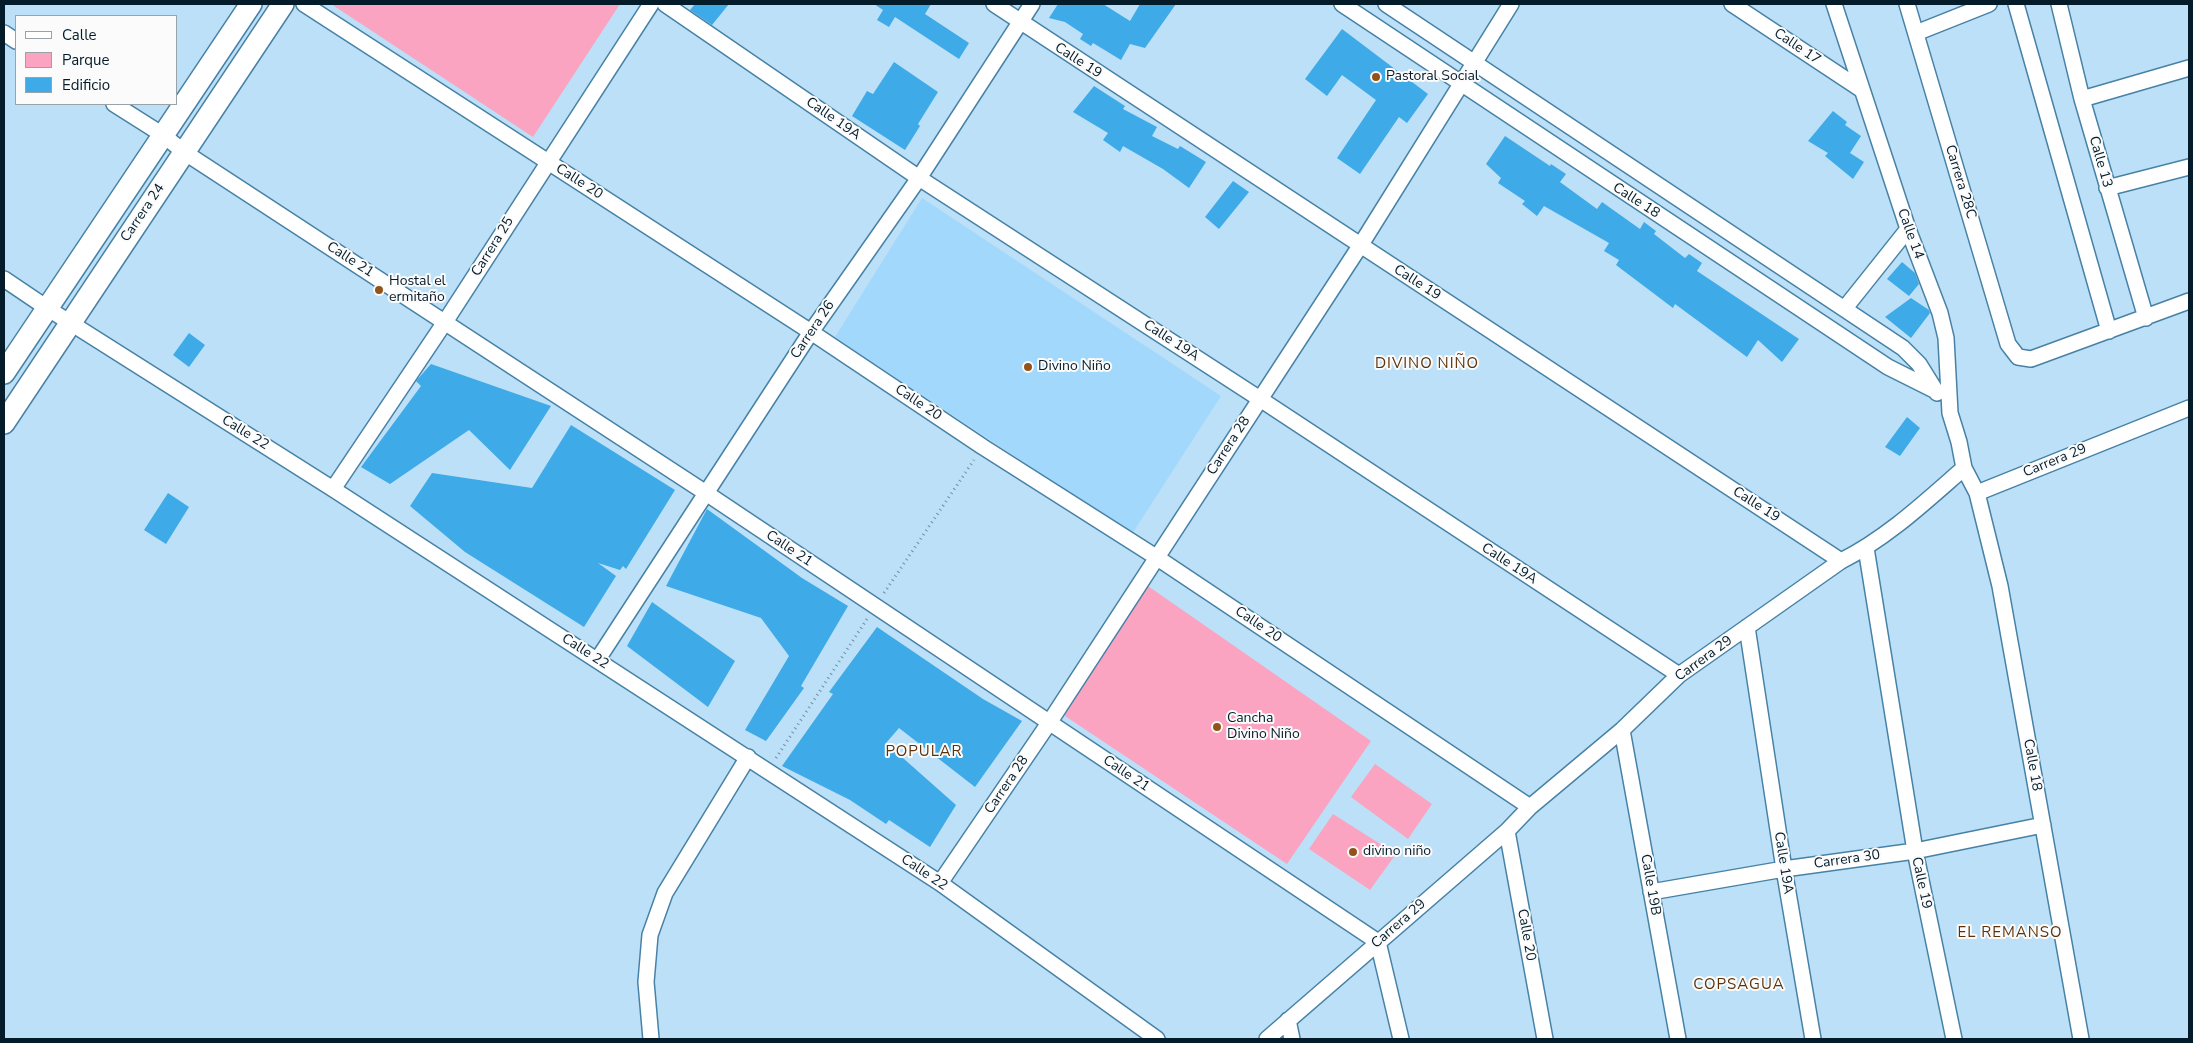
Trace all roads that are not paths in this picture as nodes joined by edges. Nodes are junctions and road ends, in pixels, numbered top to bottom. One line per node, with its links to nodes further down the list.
1 (250, 4): 27 (street, Carrera 24)
2 (283, 4): 28 (street, Carrera 24)
3 (304, 4): 29 (street, Calle 20)
4 (651, 4): 29 (street, Carrera 25)
5 (665, 4): 31 (street, Calle 19A)
6 (994, 4): 17 (street, Calle 19)
7 (1032, 4): 17 (street, Carrera 26)
8 (1342, 4): 23 (street, Calle 18)
9 (1386, 4): 21 (street, Calle 18)
10 (1510, 4): 21 (street, Carrera 28)
11 (1732, 4): 24 (street, Calle 17)
12 (1834, 4): 24 (street, Calle 14)
13 (1907, 4): 19 (street, Carrera 28C)
14 (1989, 4): 19 (street)
15 (2016, 4): 42 (street)
16 (2059, 4): 25 (street, Calle 13)
17 (1020, 22): 31 (street, Carrera 26); 34 (street, Calle 19)
18 (4, 33): 20 (street)
19 (1916, 33): 42 (street, Carrera 28C)
20 (15, 40)
21 (1474, 63): 23 (street, Carrera 28); 38 (street, Calle 18)
22 (2189, 68): 25 (street)
23 (1461, 85): 34 (street, Carrera 28); 45 (street, Calle 18)
24 (1862, 90): 33 (street, Calle 14)
25 (2082, 99): 32 (street, Calle 13)
26 (116, 105): 27 (street, Calle 21)
27 (163, 135): 28 (street, Calle 21); 37 (street, Carrera 24)
28 (184, 152): 40 (street, Calle 21); 41 (street, Carrera 24)
29 (547, 161): 40 (street, Carrera 25); 43 (street, Calle 20)
30 (2189, 167): 32 (street)
31 (919, 178): 43 (street, Carrera 26); 46 (street, Calle 19A)
32 (2107, 188): 39 (street, Calle 13)
33 (1908, 230): 38 (street); 48 (street, Calle 14)
34 (1360, 246): 46 (street, Carrera 28); 56 (street, Calle 19)
35 (4, 279): 37 (street, Calle 22)
36 (2189, 301): 39 (street)
37 (47, 308): 41 (street, Calle 22); 44 (street, Carrera 24)
38 (1845, 308): 45 (street, Calle 18)
39 (2146, 318): 42 (street)
40 (445, 322): 51 (street, Carrera 25); 52 (street, Calle 21)
41 (71, 323): 49 (street, Carrera 24); 51 (street, Calle 22)
42 (2109, 331)
43 (811, 332): 52 (street, Carrera 26); 55 (street, Calle 20)
44 (4, 373)
45 (1936, 391): 48 (street, Calle 18)
46 (1260, 399): 55 (street, Carrera 28); 59 (street, Calle 19A)
47 (2189, 408): 53 (street, Carrera 29)
48 (1950, 413): 50 (street, Calle 14)
49 (4, 423)
50 (1964, 468): 53 (street); 54 (street, Carrera 29)
51 (333, 489): 58 (street, Calle 22)
52 (706, 493): 58 (street, Carrera 26); 60 (street, Calle 21)
53 (1977, 493): 64 (street, Calle 18)
54 (1866, 548): 56 (street, Carrera 29); 66 (street, Calle 19)
55 (1156, 557): 60 (street, Carrera 28); 63 (street, Calle 20)
56 (1841, 561): 57 (street, Carrera 29)
57 (1747, 627): 59 (street, Carrera 29); 67 (street, Calle 19A)
58 (598, 659): 62 (street, Calle 22)
59 (1679, 675): 61 (street, Carrera 29)
60 (1049, 722): 68 (street, Carrera 28); 70 (street, Calle 21)
61 (1622, 730): 63 (street, Carrera 29); 69 (street, Calle 19B)
62 (748, 757): 68 (street, Calle 22); 72 (street)
63 (1530, 807): 65 (street, Carrera 29)
64 (2043, 825): 66 (street, Carrera 30); 81 (street, Calle 18)
65 (1507, 832): 70 (street, Carrera 29); 77 (street, Calle 20)
66 (1915, 850): 67 (street, Carrera 30); 80 (street, Calle 19)
67 (1784, 869): 69 (street, Carrera 30); 79 (street, Calle 19A)
68 (940, 883): 73 (street, Calle 22)
69 (1651, 892): 78 (street, Calle 19B)
70 (1378, 942): 71 (street, Carrera 29); 76 (street)
71 (1288, 1020): 74 (street, Carrera 29); 75 (street)
72 (651, 1039)
73 (1157, 1039)
74 (1267, 1039)
75 (1292, 1039)
76 (1401, 1039)
77 (1545, 1039)
78 (1678, 1039)
79 (1813, 1039)
80 (1954, 1039)
81 (2081, 1039)

